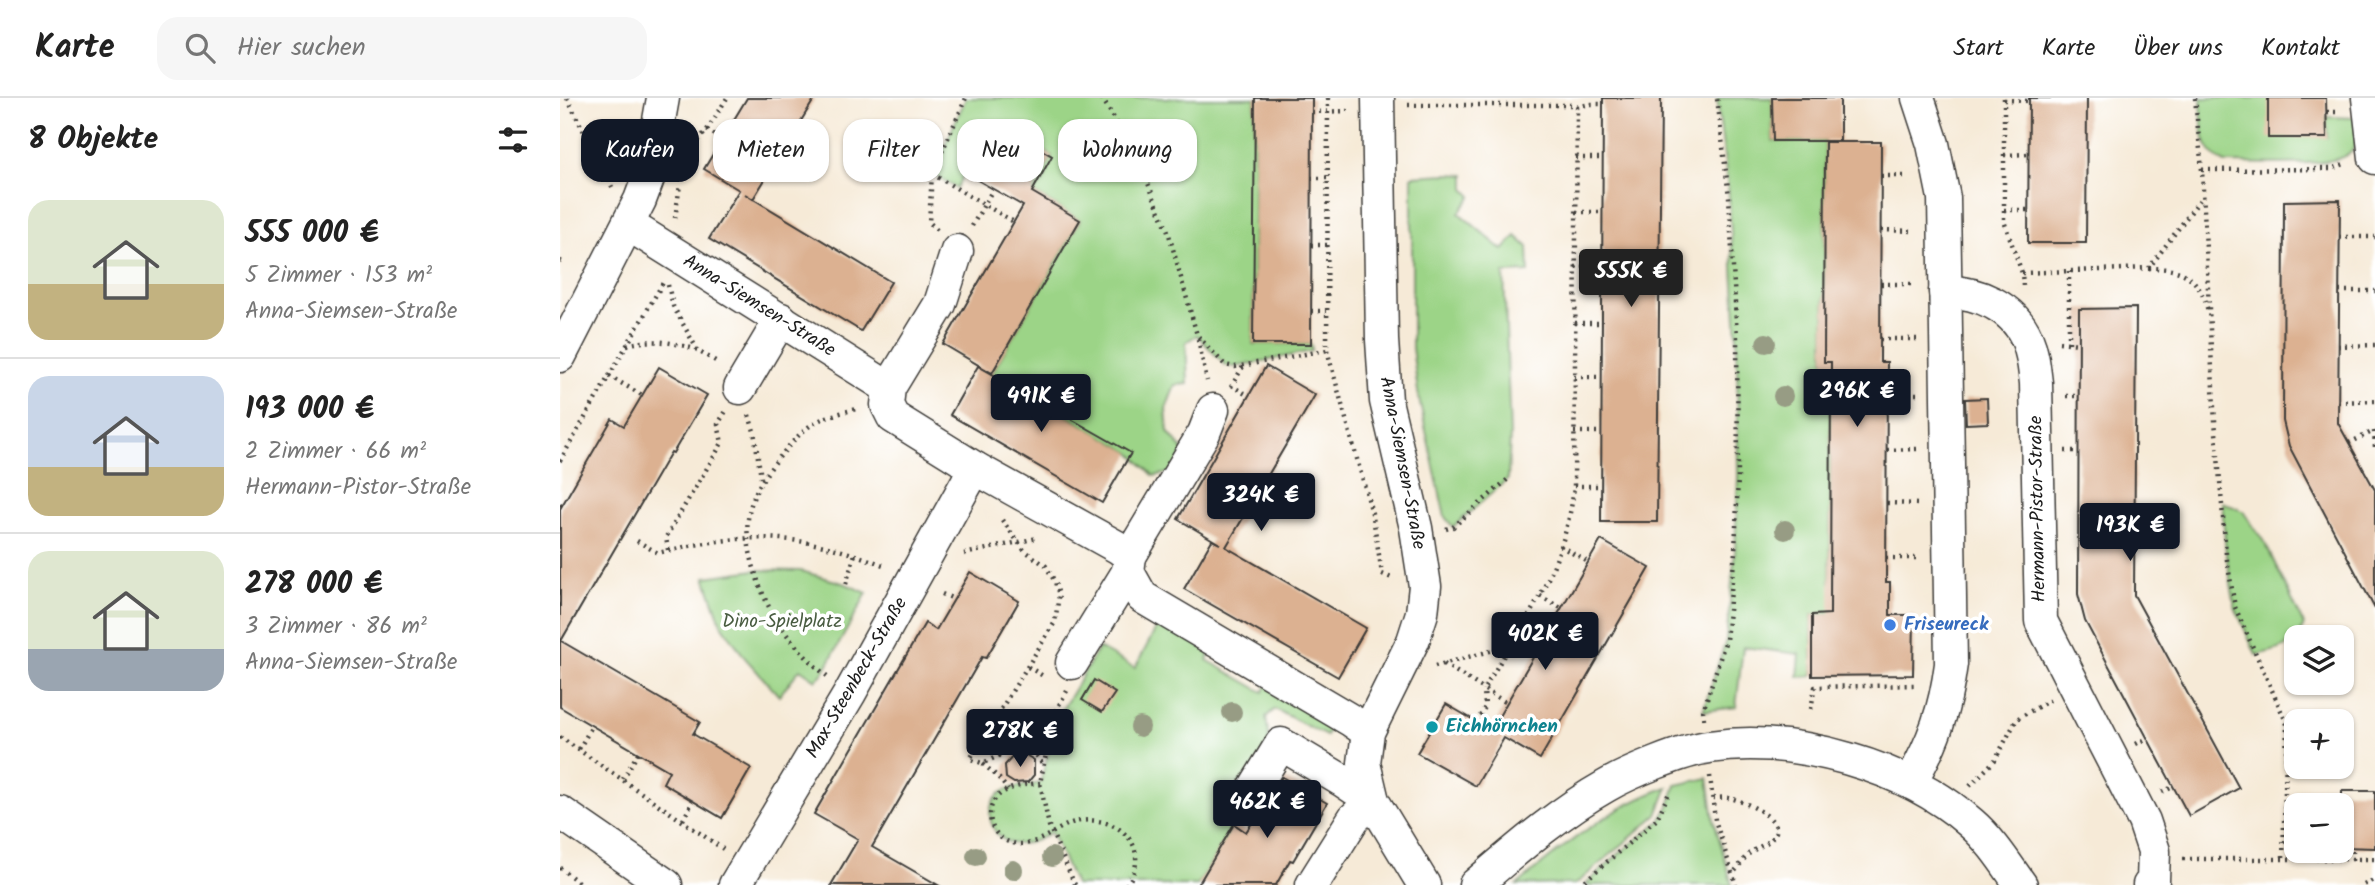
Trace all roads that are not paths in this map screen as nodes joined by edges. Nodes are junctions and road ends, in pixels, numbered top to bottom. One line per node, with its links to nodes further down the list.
1 (663, 98): 6 (street)
2 (1918, 98): 8 (street)
3 (2368, 98): 5 (street)
4 (1367, 105): 17 (street, Anna-Siemsen-Straße)
5 (2363, 159)
6 (639, 200): 9 (street, Anna-Siemsen-Straße); 10 (street)
7 (957, 251): 12 (street)
8 (1945, 289): 18 (street); 23 (street, Hermann-Pistor-Straße)
9 (780, 319): 11 (street); 12 (street, Anna-Siemsen-Straße)
10 (560, 356)
11 (740, 388)
12 (889, 388): 14 (street)
13 (1213, 410): 15 (street)
14 (978, 470): 15 (street); 22 (street, Max-Steenbeck-Straße)
15 (1129, 564): 16 (street); 17 (street)
16 (1070, 676)
17 (1368, 732): 20 (street, Anna-Siemsen-Straße)
18 (1911, 781): 27 (street); 28 (street)
19 (1251, 793): 20 (street)
20 (1373, 801): 25 (street); 26 (street, Anna-Siemsen-Straße)
21 (560, 812): 24 (street)
22 (741, 876)
23 (2151, 883)
24 (666, 885)
25 (1312, 885)
26 (1424, 885)
27 (1475, 885)
28 (2021, 885)

